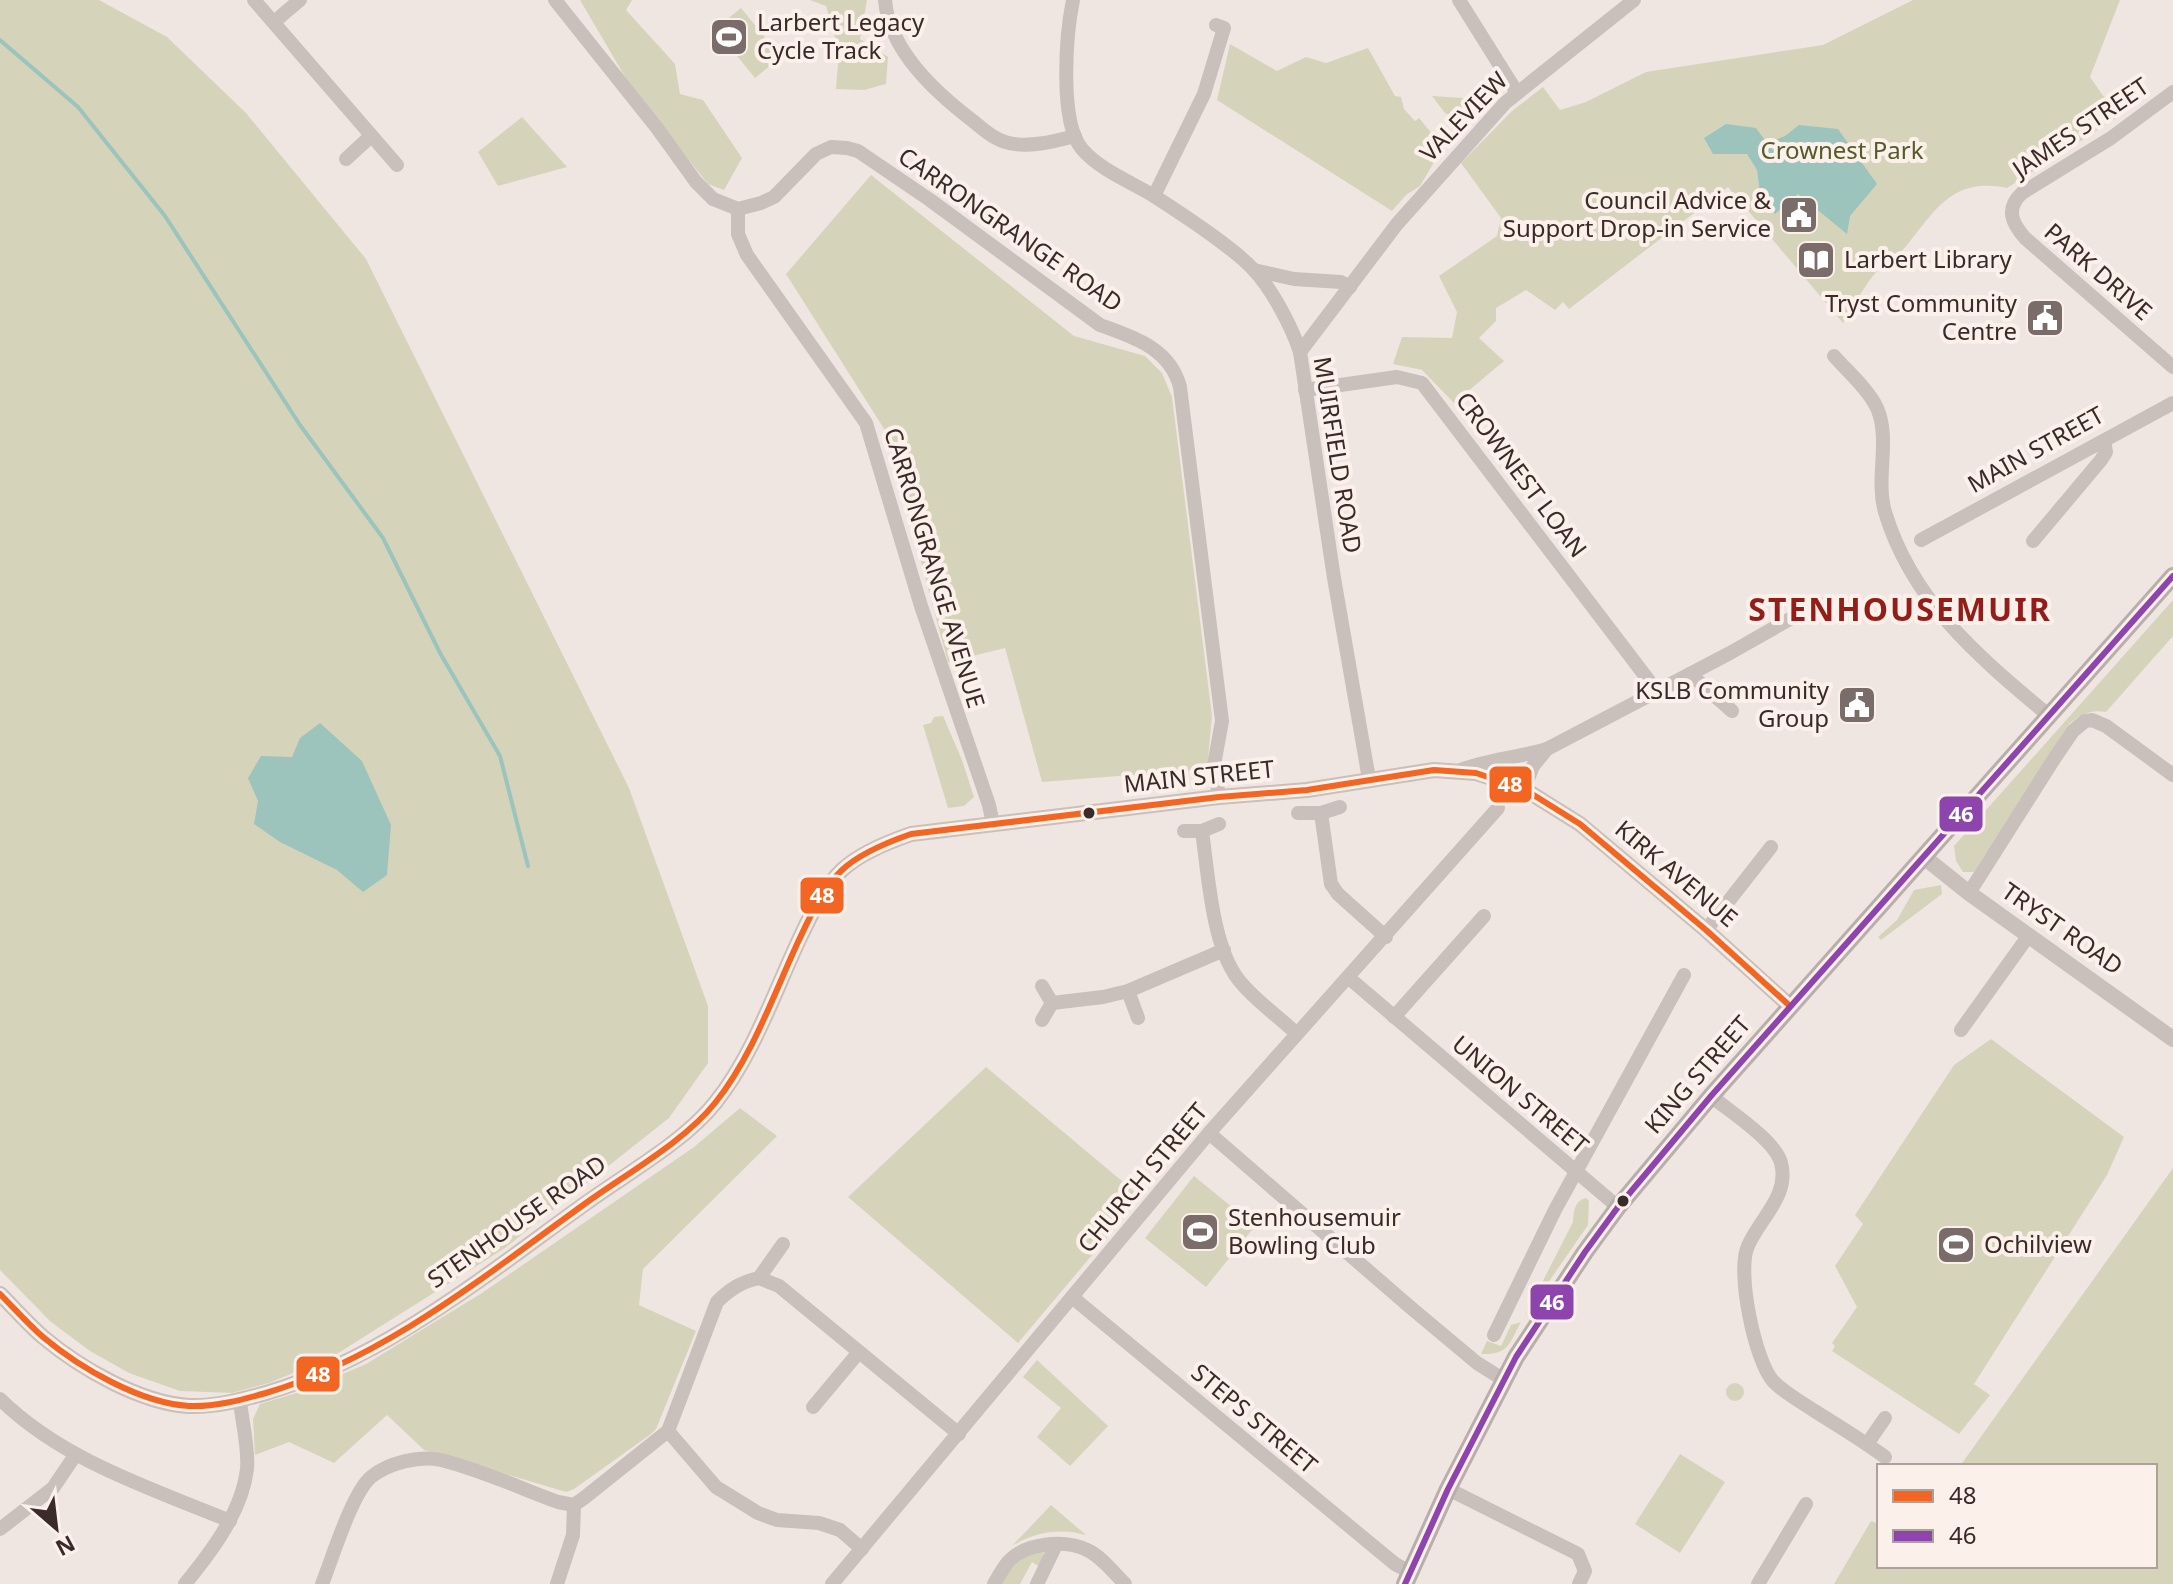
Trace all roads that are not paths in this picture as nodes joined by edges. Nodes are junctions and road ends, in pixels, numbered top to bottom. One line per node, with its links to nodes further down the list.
1 (254, 0): 8 (street)
2 (300, 0): 8 (street)
3 (555, 0): 18 (street)
4 (885, 0): 13 (street)
5 (1073, 0): 13 (street)
6 (1459, 0): 10 (street)
7 (1634, 0): 10 (street, VALEVIEW)
8 (274, 22): 12 (street)
9 (1216, 25): 16 (street)
10 (1516, 91): 20 (street, VALEVIEW)
11 (2173, 92): 17 (street, JAMES STREET)
12 (371, 136): 14 (street); 15 (street)
13 (1079, 142): 16 (street, MUIRFIELD ROAD)
14 (346, 159)
15 (397, 165)
16 (1154, 196): 19 (street, MUIRFIELD ROAD)
17 (2013, 201): 23 (street, PARK DRIVE)
18 (738, 209): 40 (street, CARRONGRANGE ROAD); 45 (street, CARRONGRANGE AVENUE)
19 (1254, 270): 20 (street); 21 (street, MUIRFIELD ROAD)
20 (1350, 287): 21 (street, VALEVIEW)
21 (1300, 352): 24 (street, MUIRFIELD ROAD)
22 (1834, 356): 34 (street)
23 (2173, 367)
24 (1305, 390): 32 (street, CROWNEST LOAN); 38 (street, MUIRFIELD ROAD)
25 (2173, 403): 26 (street, MAIN STREET)
26 (2104, 441): 27 (street, MAIN STREET); 28 (street)
27 (1921, 540)
28 (2033, 541)
29 (2173, 576): 34 (main road, KING STREET)
30 (1818, 603): 31 (street, MAIN STREET)
31 (1690, 674): 32 (street, MAIN STREET); 33 (street)
32 (1656, 690): 35 (street, MAIN STREET)
33 (1732, 711)
34 (2048, 715): 51 (main road, KING STREET)
35 (1547, 749): 36 (street, MAIN STREET); 39 (street)
36 (1458, 771): 38 (street, MAIN STREET); 39 (street, MAIN STREET)
37 (2173, 775): 52 (street)
38 (1369, 779): 40 (street, MAIN STREET)
39 (1524, 789): 54 (street, KIRK AVENUE)
40 (1219, 797): 45 (street, MAIN STREET)
41 (1340, 807): 44 (street)
42 (1498, 808): 56 (street, CHURCH STREET)
43 (1298, 813): 44 (street)
44 (1321, 813): 56 (street)
45 (993, 824): 47 (street, MAIN STREET)
46 (1219, 824): 49 (street)
47 (944, 830): 82 (street, STENHOUSE ROAD)
48 (1184, 831): 49 (street)
49 (1202, 831): 57 (street)
50 (1771, 847): 54 (street)
51 (1924, 857): 52 (street, TRYST ROAD); 63 (main road, KING STREET)
52 (1969, 893): 55 (street, TRYST ROAD)
53 (1484, 916): 64 (street)
54 (1706, 930): 63 (street, KIRK AVENUE)
55 (2029, 935): 67 (street); 69 (street, TRYST ROAD)
56 (1386, 937): 59 (street, CHURCH STREET)
57 (1224, 950): 61 (street); 68 (street)
58 (1684, 975): 72 (street, KING STREET)
59 (1349, 978): 64 (street, UNION STREET); 68 (street, CHURCH STREET)
60 (1042, 986): 62 (street)
61 (1128, 991): 62 (street); 65 (street)
62 (1052, 1003): 66 (street)
63 (1790, 1006): 70 (main road, KING STREET)
64 (1394, 1017): 72 (street, UNION STREET)
65 (1138, 1018)
66 (1042, 1020)
67 (1961, 1030)
68 (1297, 1034): 71 (street, CHURCH STREET)
69 (2173, 1039)
70 (1711, 1096): 73 (main road, KING STREET); 87 (street)
71 (1209, 1133): 77 (street, CHURCH STREET); 80 (street)
72 (1576, 1171): 73 (street, UNION STREET); 78 (street, KING STREET)
73 (1618, 1207): 80 (main road, KING STREET)
74 (783, 1244): 75 (street)
75 (759, 1278): 79 (street); 85 (street)
76 (0, 1294): 82 (street, STENHOUSE ROAD)
77 (1072, 1297): 86 (street, CHURCH STREET); 97 (street, STEPS STREET)
78 (1494, 1335)
79 (859, 1352): 83 (street); 86 (street)
80 (1504, 1380): 90 (main road, KING STREET)
81 (0, 1399): 88 (street)
82 (240, 1401): 93 (street)
83 (813, 1407)
84 (1885, 1418): 87 (street)
85 (668, 1431): 92 (street); 96 (street)
86 (959, 1434): 96 (street, CHURCH STREET)
87 (1867, 1444): 89 (street)
88 (76, 1454): 93 (street); 94 (street)
89 (1885, 1457)
90 (1448, 1489): 97 (main road, KING STREET); 105 (street)
91 (1806, 1504): 106 (street)
92 (574, 1505): 99 (street); 100 (street)
93 (230, 1521): 98 (street)
94 (0, 1529)
95 (1056, 1545): 102 (street); 103 (street); 104 (street)
96 (862, 1549): 101 (street, CHURCH STREET)
97 (1408, 1578)
98 (185, 1584)
99 (322, 1584)
100 (557, 1584)
101 (832, 1584)
102 (994, 1584)
103 (1037, 1584)
104 (1125, 1584)
105 (1579, 1584)
106 (1758, 1584)

